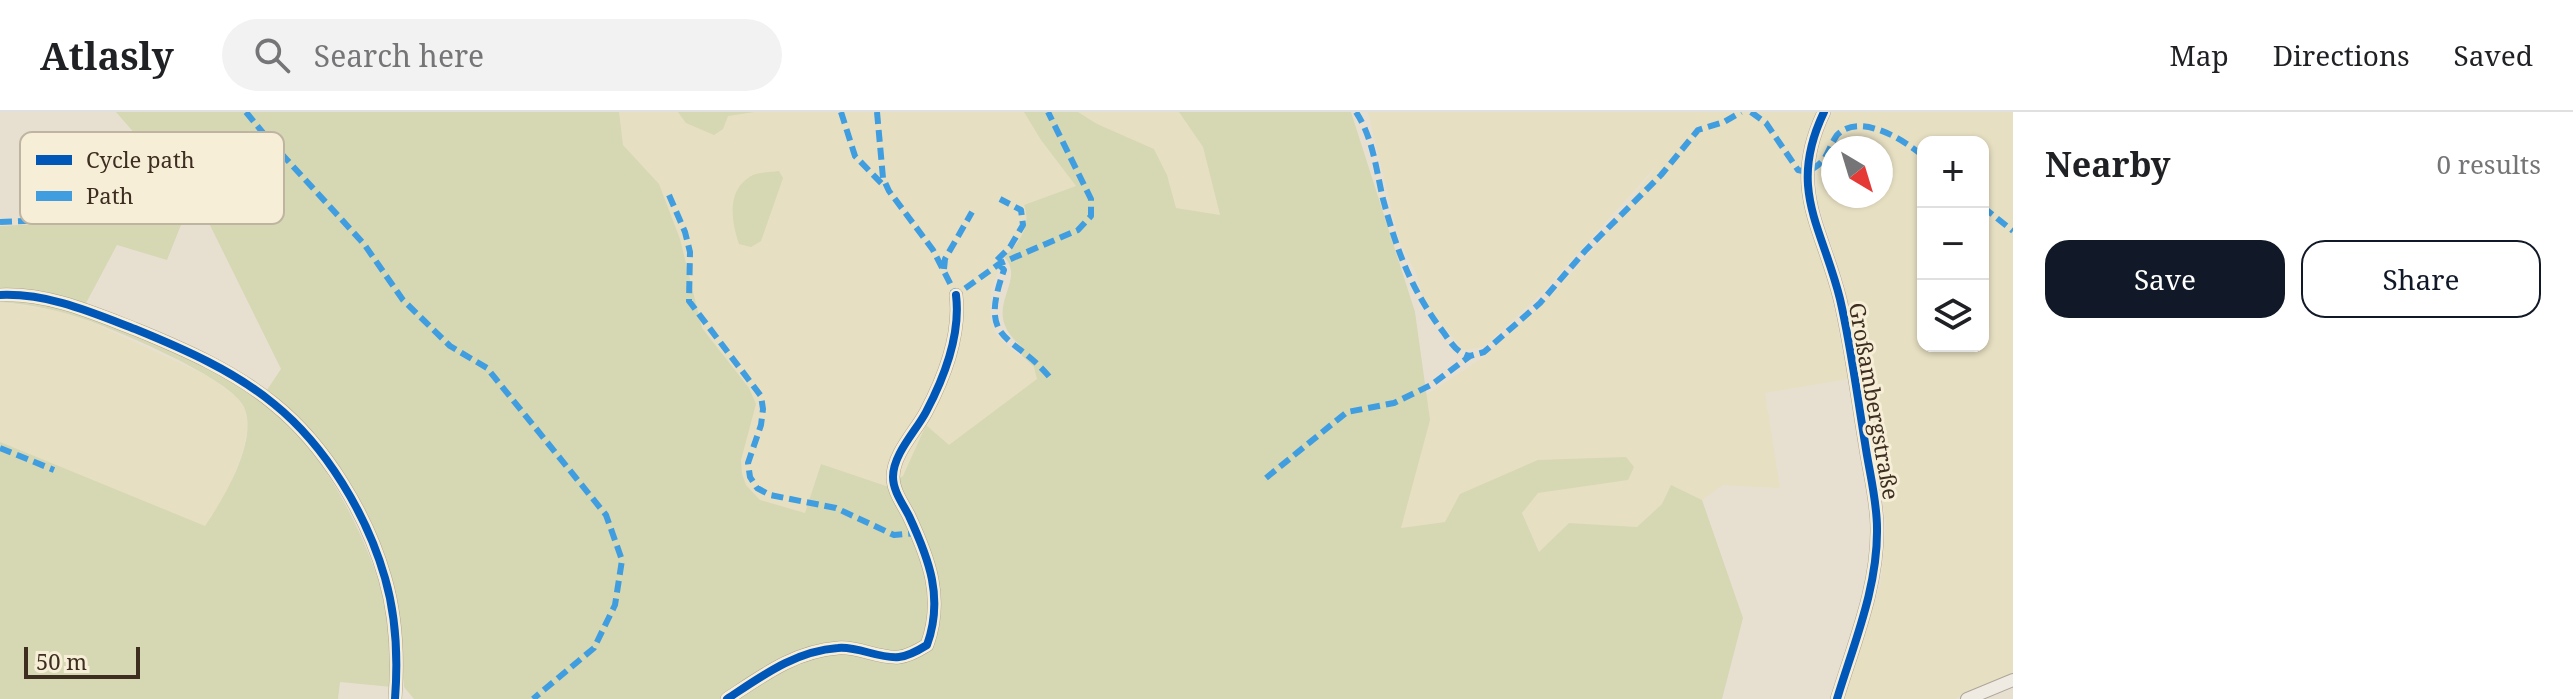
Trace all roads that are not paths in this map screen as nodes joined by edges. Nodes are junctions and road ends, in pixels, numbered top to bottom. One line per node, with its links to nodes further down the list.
1 (1824, 112): 7 (street, Großambergstraße)
2 (0, 295): 5 (street)
3 (956, 295): 6 (street)
4 (2013, 680): 8 (street)
5 (395, 699)
6 (727, 699)
7 (1837, 699)
8 (1967, 699)

